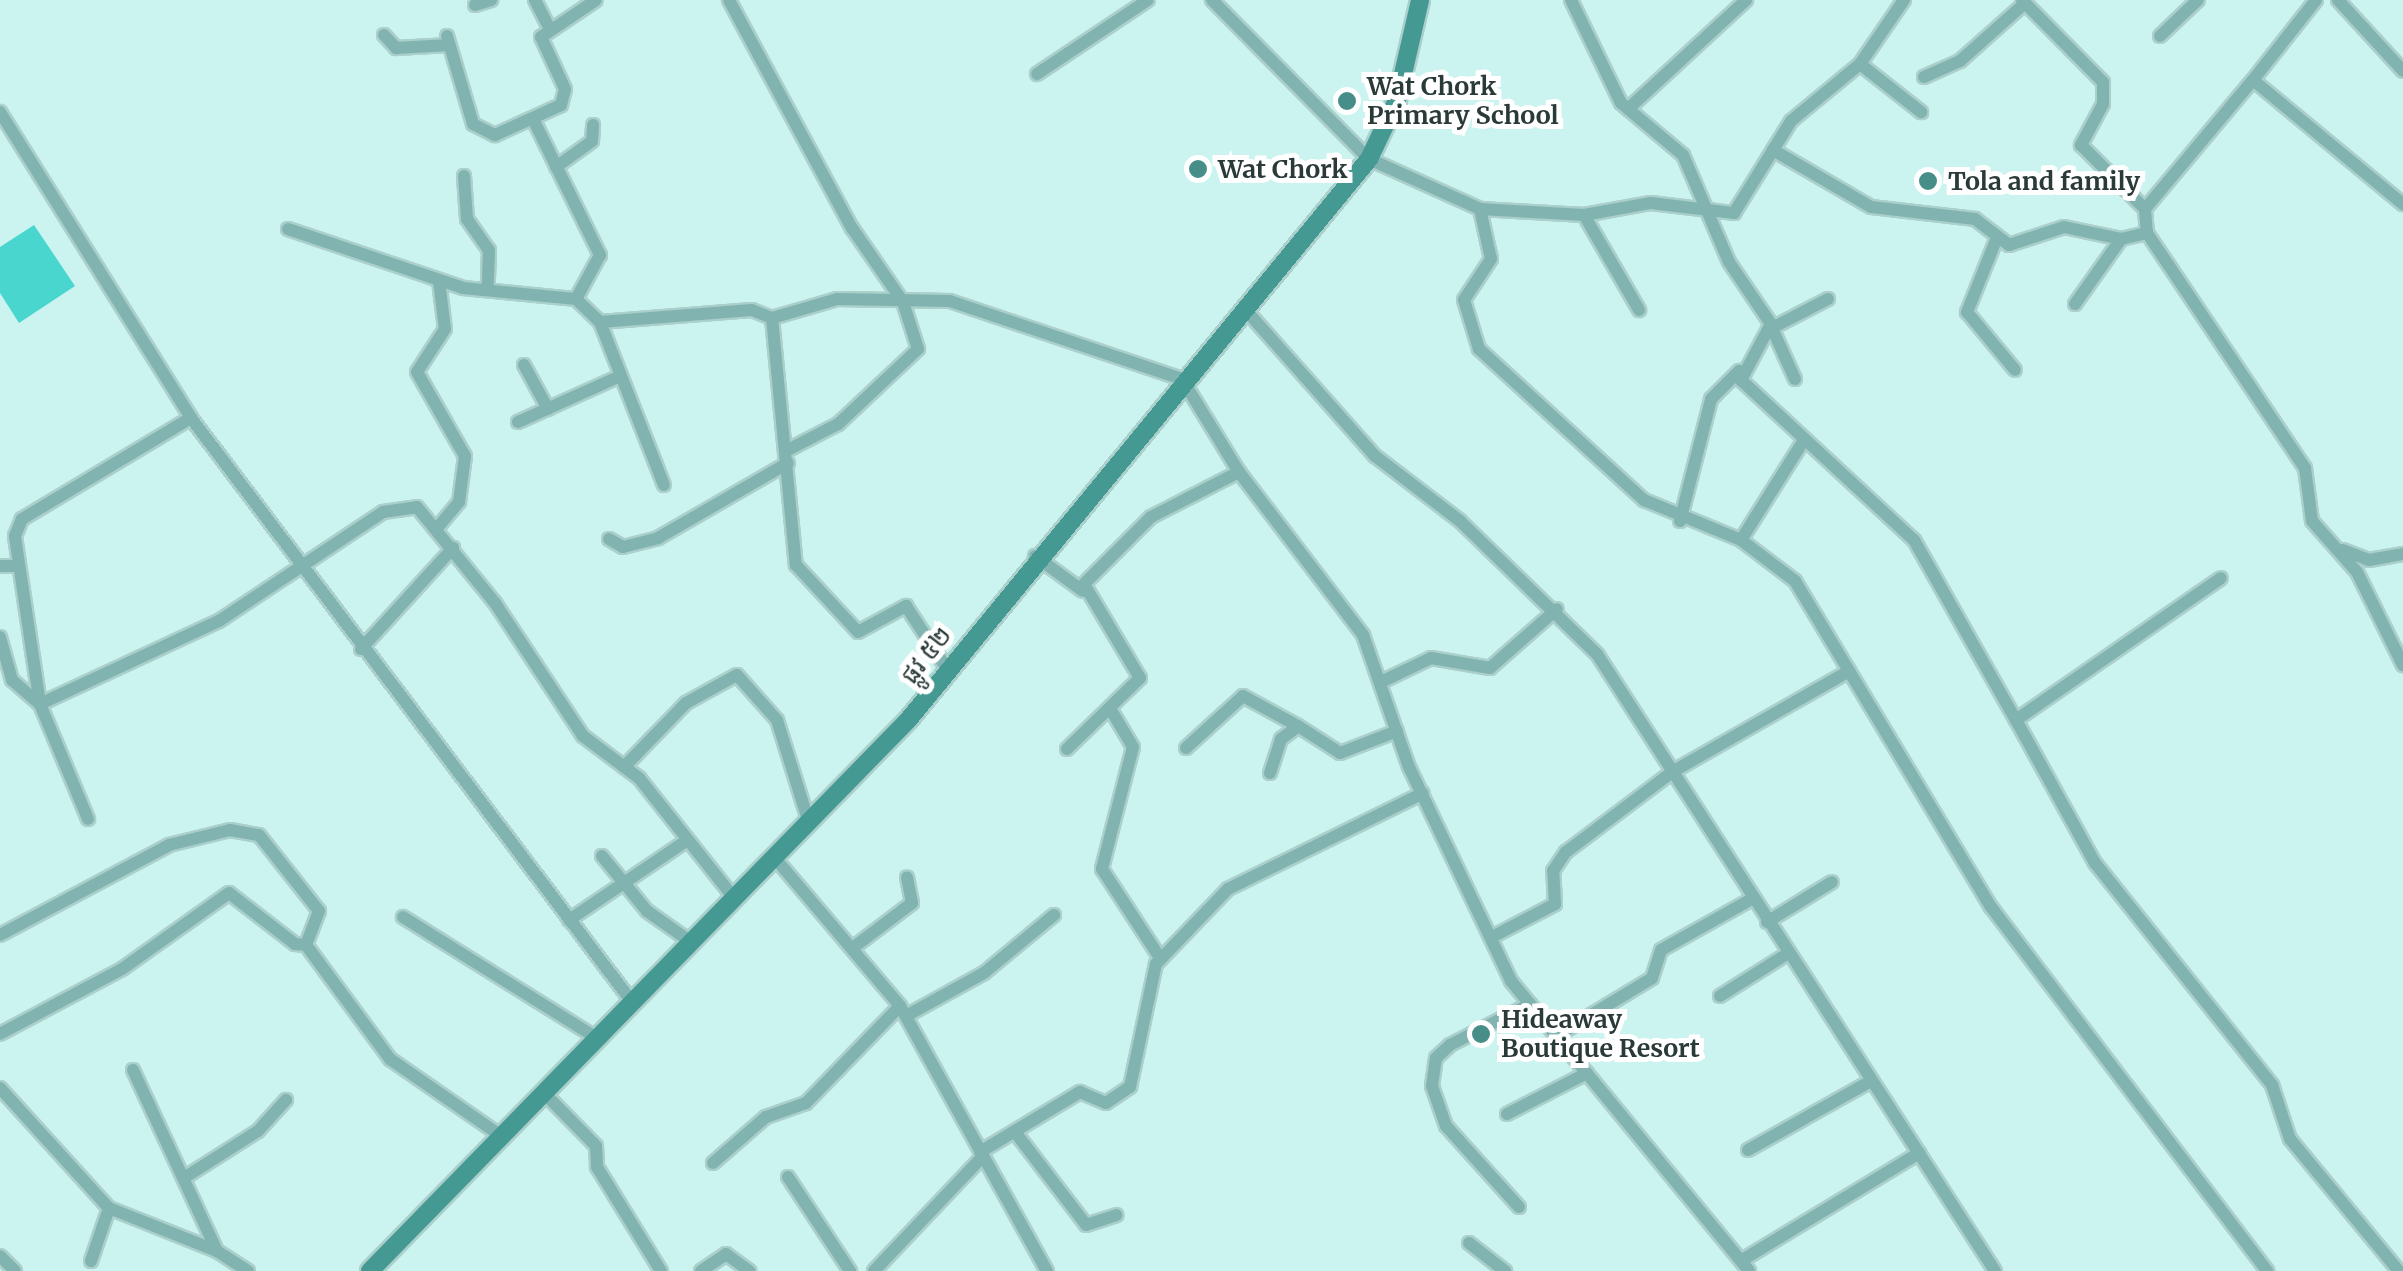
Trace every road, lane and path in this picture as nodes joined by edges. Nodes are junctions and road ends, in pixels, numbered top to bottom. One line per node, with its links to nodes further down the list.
1 (491, 0): 15 (street)
2 (534, 0): 16 (street)
3 (596, 0): 16 (street)
4 (729, 0): 46 (street)
5 (1148, 0): 21 (street)
6 (1212, 0): 30 (street)
7 (1420, 0): 30 (street, ផ្លូវ ៥២)
8 (1571, 0): 24 (street)
9 (1746, 0): 24 (street)
10 (1904, 0): 19 (street)
11 (2198, 0): 18 (street)
12 (2316, 0): 23 (street)
13 (2338, 0): 20 (street)
14 (2024, 2): 22 (street); 34 (street)
15 (475, 5)
16 (549, 28): 27 (street)
17 (384, 35): 27 (street)
18 (2160, 36)
19 (1860, 64): 26 (street); 29 (street)
20 (2403, 71)
21 (1037, 74)
22 (1924, 77)
23 (2254, 80): 33 (street); 34 (street)
24 (1628, 109): 36 (street)
25 (0, 112): 60 (street)
26 (1921, 112)
27 (533, 119): 31 (street)
28 (593, 125): 31 (street)
29 (1773, 150): 36 (street); 41 (street)
30 (1369, 159): 35 (street); 48 (street, ផ្លូវ ៥២)
31 (556, 167): 44 (street)
32 (464, 176): 43 (street)
33 (2403, 204)
34 (2145, 209): 39 (street)
35 (1480, 210): 37 (street); 66 (street)
36 (1708, 212): 37 (street); 52 (street)
37 (1584, 215): 49 (street)
38 (288, 229): 42 (street)
39 (2147, 233): 40 (street); 71 (street)
40 (2122, 239): 41 (street); 47 (street)
41 (1996, 240): 54 (street)
42 (439, 281): 43 (street); 67 (street)
43 (488, 286): 44 (street)
44 (576, 299): 51 (street)
45 (1828, 299): 52 (street)
46 (903, 302): 50 (street); 58 (street); 63 (street)
47 (2075, 304)
48 (1244, 308): 58 (street, ផ្លូវ ៥២); 79 (street)
49 (1639, 310)
50 (772, 318): 51 (street); 63 (street)
51 (600, 322): 56 (street)
52 (1772, 328): 55 (street); 57 (street)
53 (524, 365): 59 (street)
54 (2015, 370)
55 (1739, 371): 62 (street); 66 (street)
56 (616, 378): 59 (street); 65 (street)
57 (1796, 378)
58 (1182, 379): 64 (street); 73 (street, ផ្លូវ ៥២)
59 (548, 409): 61 (street)
60 (191, 418): 75 (street); 76 (street)
61 (518, 422)
62 (1804, 440): 69 (street); 88 (street)
63 (787, 457): 68 (street); 83 (street)
64 (1239, 472): 78 (street); 85 (street)
65 (664, 486)
66 (1680, 521): 69 (street)
67 (439, 526): 70 (street); 76 (street)
68 (609, 538)
69 (1740, 540): 84 (street)
70 (454, 548): 81 (street); 93 (street)
71 (2341, 550): 72 (street); 82 (street)
72 (2403, 554)
73 (1035, 556): 78 (street); 83 (street, ផ្លូវ ៥២)
74 (0, 566): 75 (street)
75 (17, 566): 86 (street)
76 (298, 568): 81 (street); 86 (street)
77 (2222, 578): 88 (street)
78 (1083, 591): 87 (street)
79 (1557, 610): 85 (street); 94 (street)
80 (0, 637): 86 (street)
81 (361, 649): 109 (street)
82 (2403, 665)
83 (947, 669): 98 (street, ផ្លូវ ៥២)
84 (1849, 671): 94 (street); 159 (street)
85 (1383, 681): 90 (street)
86 (40, 704): 97 (street)
87 (1111, 710): 92 (street); 117 (street)
88 (2016, 720): 160 (street)
89 (1298, 726): 90 (street); 91 (street); 95 (street)
90 (1397, 730): 96 (street)
91 (1186, 748)
92 (1067, 749)
93 (624, 767): 98 (street); 99 (street)
94 (1672, 772): 106 (street); 112 (street)
95 (1270, 773)
96 (1423, 793): 112 (street); 117 (street)
97 (88, 819)
98 (809, 823): 101 (street, ផ្លូវ ៥២)
99 (686, 840): 103 (street); 105 (street)
100 (602, 856): 103 (street)
101 (774, 858): 105 (street, ផ្លូវ ៥២); 115 (street)
102 (907, 877): 115 (street)
103 (622, 882): 109 (street); 113 (street)
104 (1832, 882): 110 (street)
105 (734, 898): 113 (street, ផ្លូវ ៥២)
106 (1752, 899): 110 (street); 123 (street)
107 (1054, 915): 121 (street)
108 (403, 917): 124 (street)
109 (569, 920): 119 (street)
110 (1768, 922): 116 (street)
111 (0, 935): 114 (street)
112 (1492, 937): 120 (street)
113 (691, 942): 119 (street, ផ្លូវ ៥២)
114 (306, 945): 122 (street); 133 (street)
115 (854, 947): 121 (street)
116 (1787, 954): 118 (street); 127 (street)
117 (1160, 958): 132 (street)
118 (1720, 996)
119 (632, 1002): 124 (street, ផ្លូវ ៥២)
120 (1530, 1004): 123 (street); 140 (street)
121 (903, 1011): 136 (street); 137 (street)
122 (0, 1034)
123 (1558, 1034): 126 (street)
124 (597, 1038): 129 (street, ផ្លូវ ៥២)
125 (133, 1070): 138 (street)
126 (1587, 1073): 131 (street); 147 (street)
127 (1871, 1081): 134 (street); 135 (street)
128 (0, 1088): 141 (street)
129 (544, 1093): 133 (street, ផ្លូវ ៥២); 151 (street)
130 (286, 1100): 138 (street)
131 (1507, 1114)
132 (1015, 1132): 136 (street); 142 (street)
133 (502, 1136): 150 (street, ផ្លូវ ៥២)
134 (1748, 1150)
135 (1918, 1152): 147 (street); 158 (street)
136 (981, 1155): 155 (street); 156 (street)
137 (713, 1163)
138 (187, 1176): 144 (street)
139 (788, 1177): 154 (street)
140 (1520, 1207)
141 (108, 1208): 144 (street); 146 (street)
142 (1116, 1215)
143 (1469, 1243): 157 (street)
144 (217, 1250): 149 (street)
145 (0, 1256): 148 (street)
146 (91, 1261)
147 (1747, 1265)
148 (15, 1271)
149 (248, 1271)
150 (370, 1271)
151 (661, 1271)
152 (701, 1271): 153 (street)
153 (749, 1271)
154 (850, 1271)
155 (874, 1271)
156 (1047, 1271)
157 (1505, 1271)
158 (1995, 1271)
159 (2268, 1271)
160 (2398, 1271)

